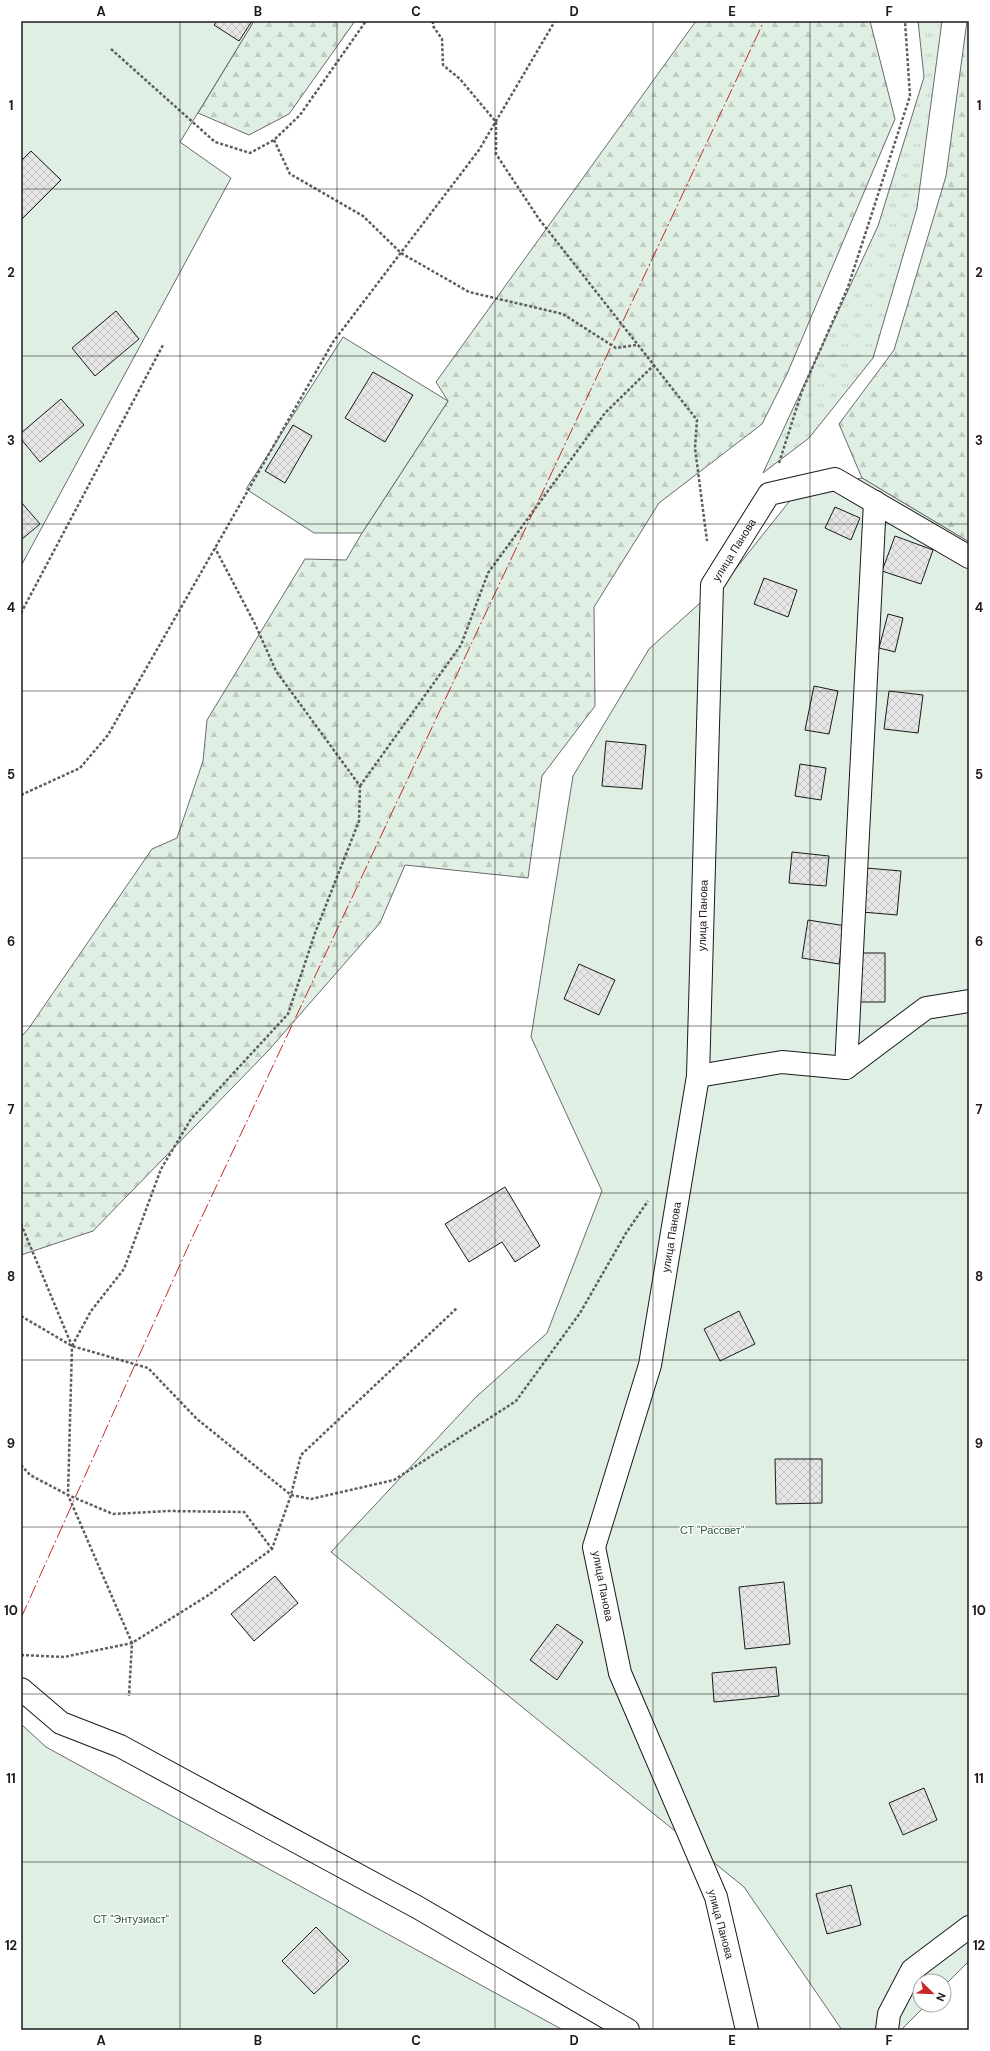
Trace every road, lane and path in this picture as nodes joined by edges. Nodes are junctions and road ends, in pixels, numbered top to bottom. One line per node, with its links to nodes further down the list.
1 (366, 21): 7 (path)
2 (433, 21): 6 (path)
3 (555, 21): 6 (path)
4 (904, 21): 12 (path)
5 (111, 49): 7 (path)
6 (496, 122): 8 (path); 10 (path)
7 (274, 140): 8 (path)
8 (401, 253): 10 (path); 14 (path)
9 (164, 345): 17 (path)
10 (636, 345): 11 (path)
11 (653, 366): 16 (path); 18 (path)
12 (769, 494): 13 (street); 16 (street, улица Панова)
13 (875, 502): 15 (street); 21 (street)
14 (215, 548): 18 (path); 19 (path)
15 (969, 557)
16 (712, 585): 22 (street, улица Панова)
17 (21, 613)
18 (360, 786): 27 (path)
19 (21, 795)
20 (969, 1001): 21 (street)
21 (846, 1068): 22 (street)
22 (698, 1076): 38 (street, улица Панова)
23 (652, 1196): 30 (path)
24 (21, 1224): 27 (path)
25 (457, 1308): 30 (path)
26 (21, 1316): 27 (path)
27 (72, 1346): 29 (path); 30 (path)
28 (21, 1465): 29 (path)
29 (68, 1495): 31 (path); 32 (path)
30 (291, 1495): 31 (path)
31 (272, 1549): 32 (path)
32 (132, 1643): 33 (path); 35 (path)
33 (21, 1655)
34 (21, 1689): 37 (street)
35 (129, 1696)
36 (969, 1927): 39 (street)
37 (628, 2030)
38 (747, 2030)
39 (887, 2030)

